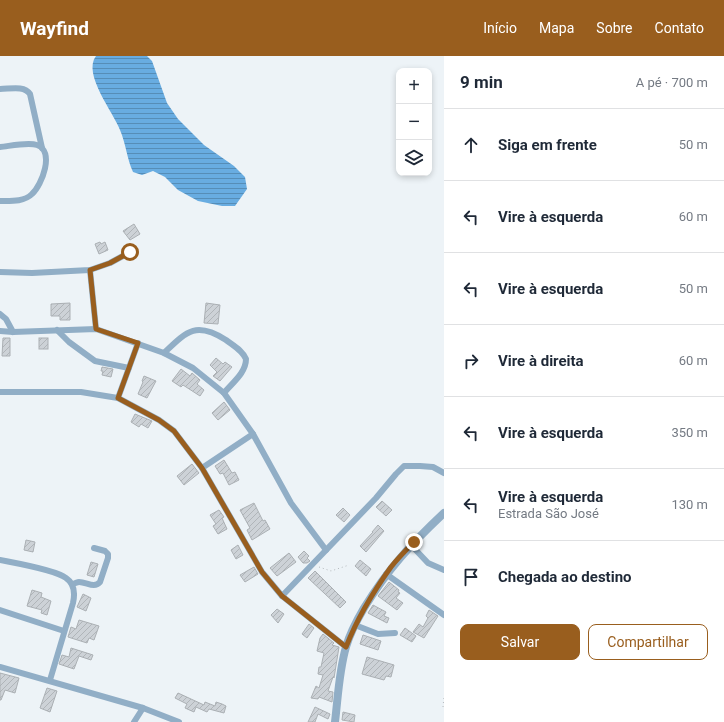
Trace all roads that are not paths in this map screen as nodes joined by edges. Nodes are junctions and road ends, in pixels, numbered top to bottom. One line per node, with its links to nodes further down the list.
1 (0, 89): 3 (street)
2 (0, 147): 3 (street)
3 (42, 148): 4 (street)
4 (0, 201)
5 (130, 252): 6 (street)
6 (90, 270): 7 (street); 9 (street)
7 (0, 272)
8 (0, 314): 12 (street)
9 (96, 329): 10 (street); 13 (street)
10 (58, 330): 12 (street); 15 (street)
11 (0, 331): 12 (street)
12 (13, 332)
13 (138, 343): 14 (street); 15 (street)
14 (164, 353): 17 (street); 17 (street)
15 (129, 368): 18 (street)
16 (0, 392): 18 (street)
17 (224, 393): 19 (street)
18 (118, 398): 20 (street)
19 (253, 434): 20 (street); 25 (street)
20 (202, 468): 30 (street)
21 (444, 473): 25 (street)
22 (444, 513): 23 (street)
23 (411, 545): 27 (street); 28 (street)
24 (94, 548): 29 (street)
25 (326, 550): 30 (street)
26 (0, 560): 29 (street)
27 (444, 570)
28 (386, 574): 32 (street); 33 (street)
29 (72, 584): 34 (street)
30 (282, 596): 36 (street)
31 (0, 610): 34 (street)
32 (444, 615)
33 (355, 625): 35 (street); 36 (street)
34 (64, 631): 38 (street)
35 (395, 633)
36 (346, 647): 42 (street)
37 (0, 666): 38 (street)
38 (50, 680): 39 (street)
39 (143, 708): 40 (street); 41 (street)
40 (134, 722)
41 (179, 722)
42 (335, 722)

